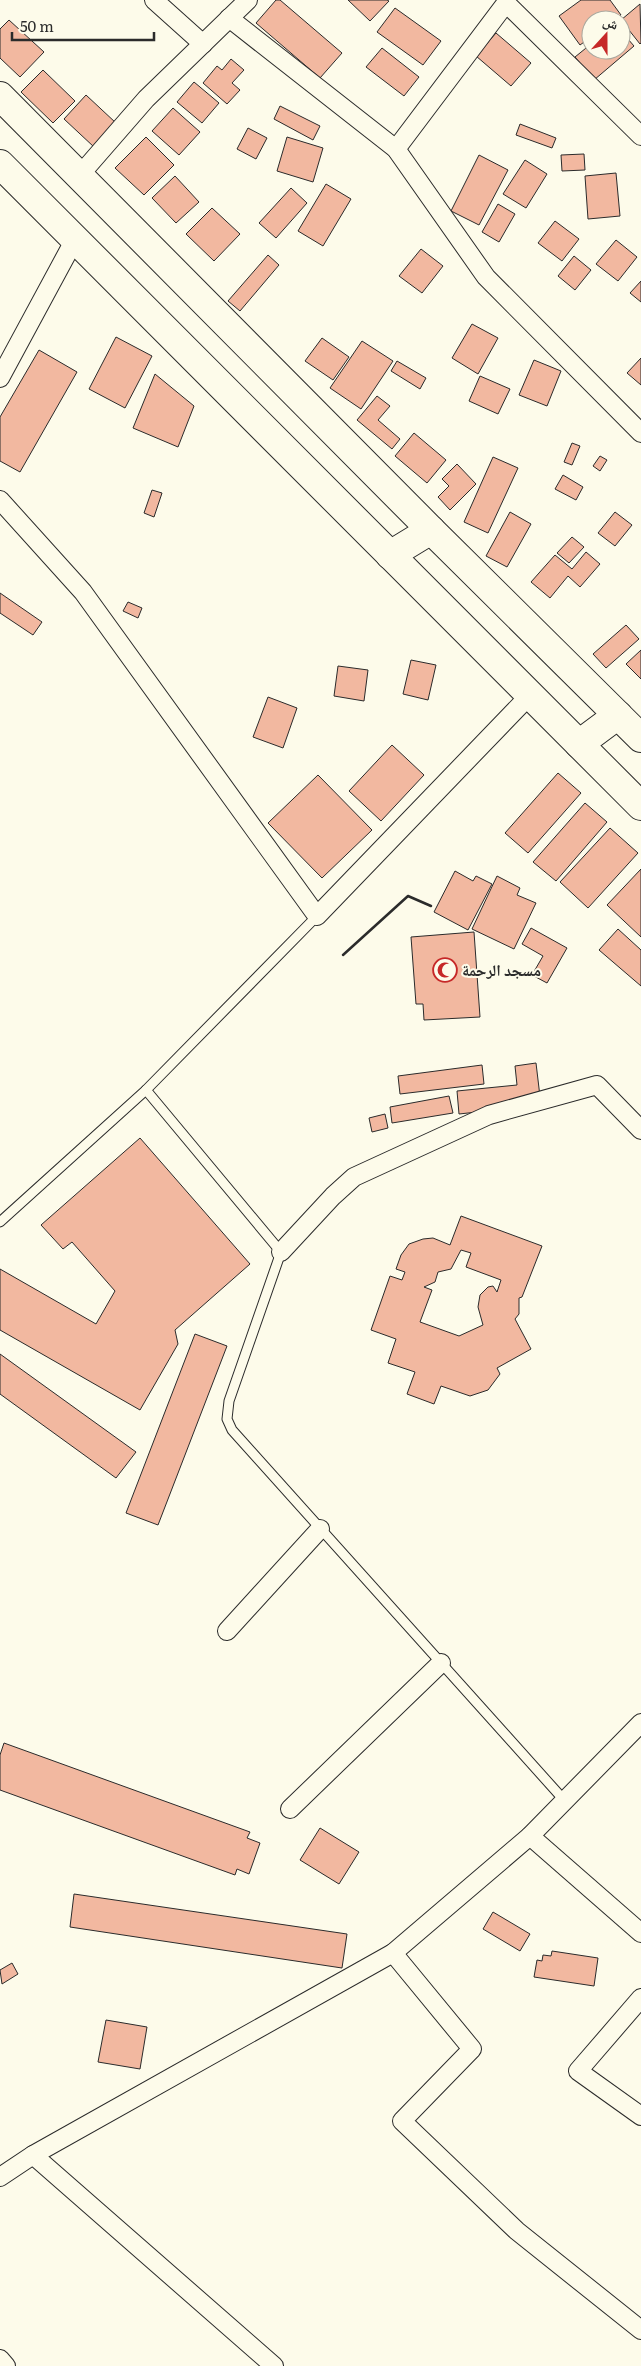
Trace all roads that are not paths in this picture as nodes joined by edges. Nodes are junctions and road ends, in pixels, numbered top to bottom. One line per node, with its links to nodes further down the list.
1 (154, 0): 5 (street)
2 (248, 0): 4 (street)
3 (510, 1): 7 (street); 8 (street)
4 (229, 18): 5 (street); 8 (street)
5 (202, 44): 10 (street)
6 (0, 96): 10 (main road)
7 (641, 136)
8 (396, 149): 13 (street)
9 (0, 164): 11 (main road)
10 (79, 176): 15 (main road)
11 (75, 240): 12 (street); 16 (main road)
12 (0, 378)
13 (641, 433)
14 (0, 500): 22 (street)
15 (431, 530): 16 (main road); 18 (main road)
16 (390, 554): 17 (main road)
17 (530, 695): 20 (main road); 22 (street)
18 (618, 715): 19 (main road); 20 (main road)
19 (641, 738)
20 (579, 744): 21 (main road)
21 (641, 806)
22 (317, 916): 23 (lane)
23 (146, 1090): 25 (lane); 26 (lane)
24 (641, 1130): 26 (street)
25 (0, 1222)
26 (281, 1252): 27 (lane)
27 (320, 1529): 28 (street); 29 (lane)
28 (227, 1631)
29 (441, 1664): 31 (lane); 32 (street)
30 (641, 1723): 31 (street)
31 (564, 1800): 33 (street)
32 (290, 1809)
33 (530, 1836): 34 (street); 35 (street)
34 (641, 1933)
35 (393, 1953): 38 (street); 40 (street)
36 (641, 1998): 37 (street)
37 (641, 2116)
38 (33, 2155): 39 (street); 43 (street)
39 (0, 2177)
40 (641, 2330)
41 (0, 2359): 42 (street)
42 (6, 2366)
43 (274, 2366)

